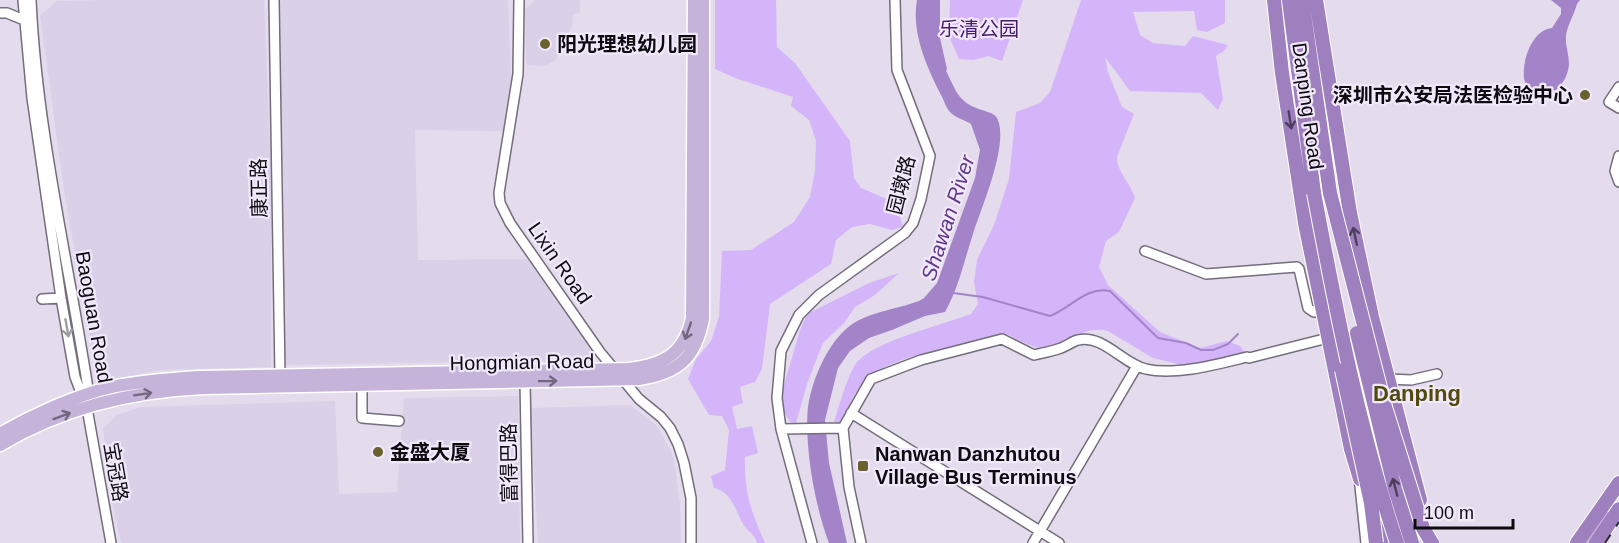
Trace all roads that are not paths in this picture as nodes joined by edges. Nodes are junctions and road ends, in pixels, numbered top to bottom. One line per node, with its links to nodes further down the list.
1 (23, 0): 14 (street, Baoguan Road)
2 (32, 0): 36 (street, Baoguan Road)
3 (274, 0): 30 (street, 康正路)
4 (519, 0): 28 (street, Lixin Road)
5 (689, 0): 12 (main road)
6 (703, 0): 31 (main road, Hongmian Road)
7 (895, 0): 40 (street)
8 (1274, 0): 17 (highway); 25 (highway, Danping Road, one-way to 25)
9 (1289, 0): 17 (highway)
10 (1302, 0): 17 (highway)
11 (1316, 0): 17 (highway); 32 (highway, Danping Road, one-way to 11)
12 (694, 6): 28 (main road, Hongmian Road, one-way to 28)
13 (0, 13): 14 (street)
14 (24, 20): 23 (street, Baoguan Road)
15 (1619, 87): 16 (street)
16 (1619, 108)
17 (1312, 122): 20 (highway); 21 (highway)
18 (1619, 156): 19 (street)
19 (1619, 182)
20 (1314, 193): 49 (highway, bridge); 49 (highway, bridge)
21 (1330, 193): 59 (highway, one-way to 21, bridge); 61 (highway, bridge)
22 (1145, 251): 25 (street)
23 (61, 298): 24 (street); 36 (street, Baoguan Road, one-way to 36)
24 (42, 299)
25 (1322, 311): 26 (highway, Danping Road)
26 (1328, 338): 27 (street); 35 (highway, Danping Road)
27 (1137, 366): 37 (street); 48 (street)
28 (614, 369): 30 (main road, Hongmian Road); 31 (street, Lixin Road)
29 (1437, 374): 32 (street)
30 (280, 376): 36 (main road, Hongmian Road)
31 (623, 379): 33 (main road, Hongmian Road, one-way to 31); 47 (street, Lixin Road)
32 (1389, 379): 35 (highway); 60 (highway, Danping Road)
33 (525, 381): 34 (main road, Hongmian Road); 51 (street, 富得巴路)
34 (362, 385): 36 (main road, Hongmian Road, one-way to 34); 38 (street)
35 (1339, 390): 43 (highway, Danping Road)
36 (86, 400): 41 (main road, Hongmian Road); 42 (main road, Hongmian Road, one-way to 36); 50 (street, 宝冠路)
37 (850, 413): 39 (street); 48 (street)
38 (399, 421)
39 (843, 428): 40 (street); 55 (street)
40 (781, 429): 54 (street)
41 (0, 434)
42 (0, 445)
43 (1359, 477): 49 (highway, Danping Road); 58 (street)
44 (1619, 483): 45 (highway)
45 (1614, 501): 62 (highway); 63 (highway); 64 (main road)
46 (1619, 509): 65 (highway)
47 (692, 514): 52 (street, Lixin Road); 53 (street, Lixin Road)
48 (1041, 531): 56 (street); 57 (street)
49 (1387, 542): 58 (street)
50 (111, 543)
51 (528, 543)
52 (691, 543)
53 (697, 543)
54 (812, 543)
55 (861, 543)
56 (1034, 543)
57 (1059, 543)
58 (1366, 543)
59 (1412, 543)
60 (1426, 543)
61 (1432, 543)
62 (1570, 543)
63 (1577, 543)
64 (1586, 543)
65 (1596, 543)

